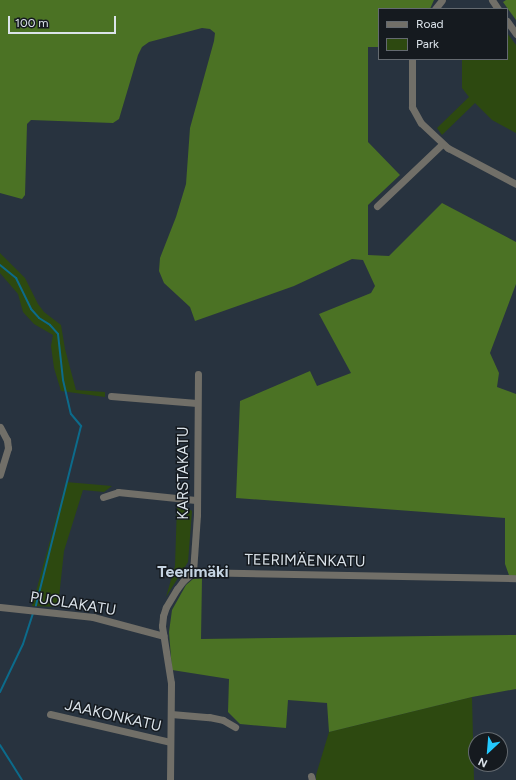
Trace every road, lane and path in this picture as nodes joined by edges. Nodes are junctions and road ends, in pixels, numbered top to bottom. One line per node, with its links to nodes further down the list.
1 (442, 0): 2 (street)
2 (436, 8)
3 (508, 22): 4 (street)
4 (516, 34)
5 (412, 60): 6 (street)
6 (442, 144): 7 (street); 8 (street)
7 (516, 184)
8 (377, 206)
9 (198, 374): 11 (street, KARSTAKATU)
10 (111, 396): 11 (street)
11 (197, 403): 15 (street, KARSTAKATU)
12 (0, 427): 13 (street)
13 (0, 474)
14 (103, 497): 15 (street)
15 (196, 500): 16 (street, KARSTAKATU)
16 (193, 572): 17 (street, TEERIMÄENKATU); 19 (street)
17 (516, 578)
18 (0, 607): 19 (street, PUOLAKATU)
19 (164, 636): 21 (street)
20 (50, 714): 23 (street, JAAKONKATU)
21 (171, 714): 22 (street); 23 (street)
22 (235, 727)
23 (170, 742): 24 (street)
24 (170, 780)

